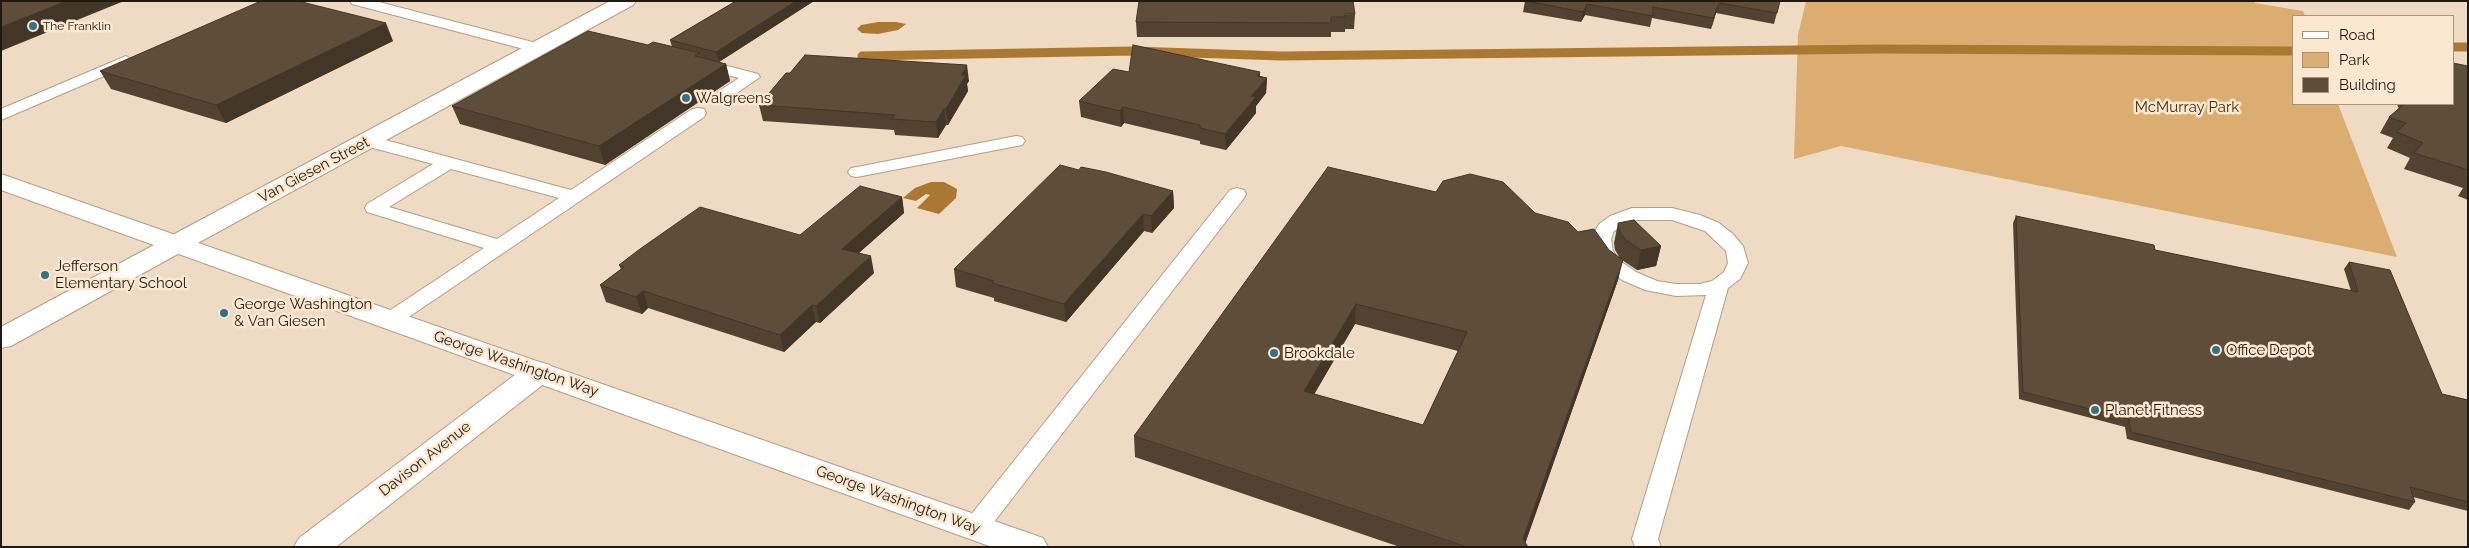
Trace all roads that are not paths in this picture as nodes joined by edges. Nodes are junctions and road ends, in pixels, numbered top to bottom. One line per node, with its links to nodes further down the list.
1 (357, 1): 3 (lane)
2 (626, 1): 3 (main road, Van Giesen Street)
3 (539, 48): 9 (main road, Van Giesen Street)
4 (138, 56): 8 (lane)
5 (686, 60): 6 (lane)
6 (726, 94)
7 (698, 113): 15 (lane)
8 (1, 114)
9 (368, 141): 11 (lane); 16 (main road, Van Giesen Street)
10 (1016, 141): 12 (lane)
11 (449, 162): 15 (lane); 17 (lane)
12 (857, 172)
13 (1, 181): 16 (main road, George Washington Way)
14 (1237, 194): 22 (lane)
15 (573, 196): 17 (lane)
16 (176, 244): 19 (main road, George Washington Way); 20 (main road, Van Giesen Street)
17 (499, 246): 19 (lane)
18 (1719, 285): 18 (lane); 23 (lane)
19 (390, 320): 21 (main road, George Washington Way)
20 (1, 339)
21 (539, 372): 22 (main road, George Washington Way); 24 (main road, Davison Avenue)
22 (975, 528): 25 (main road, George Washington Way)
23 (1642, 544)
24 (312, 547)
25 (1031, 547)

